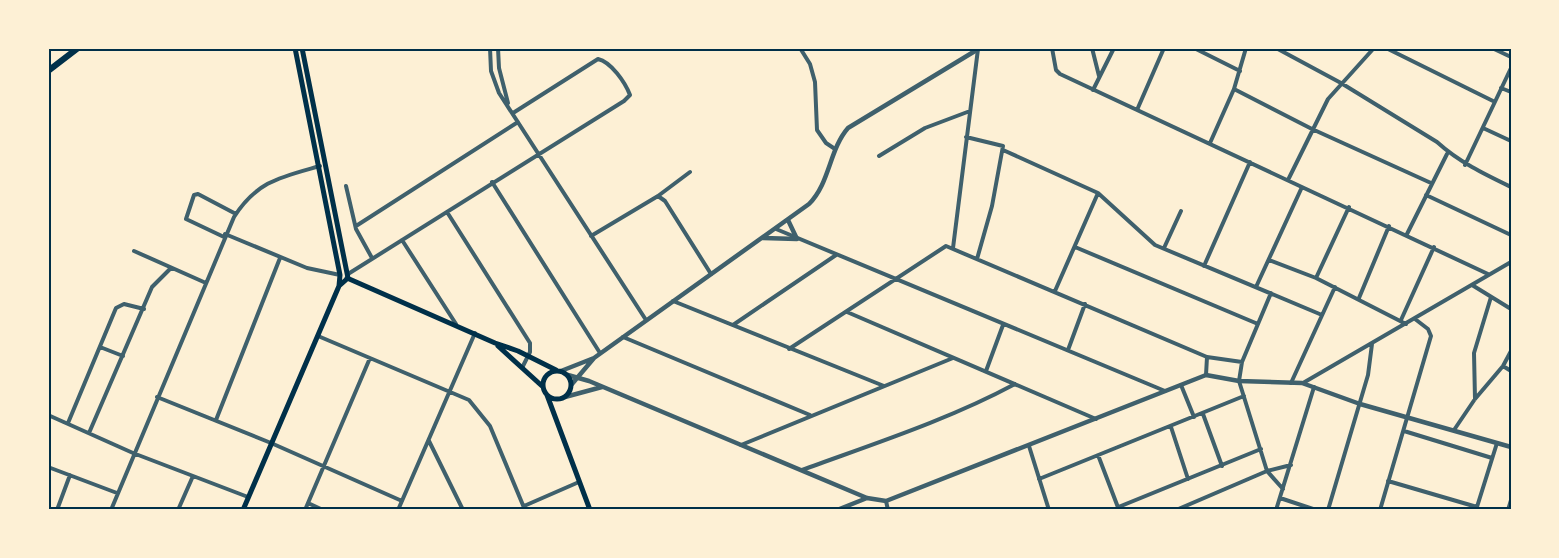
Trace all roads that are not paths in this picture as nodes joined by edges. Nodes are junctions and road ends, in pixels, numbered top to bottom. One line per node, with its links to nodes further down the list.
1 (78, 48): 20 (highway)
2 (295, 48): 46 (main road)
3 (302, 48): 46 (main road)
4 (490, 48): 29 (street)
5 (498, 48): 29 (street)
6 (800, 48): 39 (street)
7 (1052, 48): 26 (street)
8 (1092, 48): 22 (street)
9 (1114, 48): 22 (street)
10 (1164, 48): 30 (street)
11 (1194, 48): 21 (street)
12 (1246, 48): 21 (street)
13 (1276, 48): 23 (street)
14 (1374, 48): 23 (street)
15 (1386, 48): 28 (street)
16 (1492, 48): 18 (street)
17 (979, 49): 31 (street); 39 (street)
18 (1511, 57)
19 (1511, 68): 24 (street)
20 (48, 70)
21 (1240, 71): 25 (street)
22 (1100, 76): 26 (street)
23 (1341, 83): 35 (street); 42 (street)
24 (1501, 88): 27 (street); 28 (street)
25 (1233, 89): 35 (street); 38 (street)
26 (1093, 90): 30 (street)
27 (1511, 92)
28 (1493, 101): 34 (street)
29 (508, 104): 32 (street)
30 (1137, 110): 38 (street)
31 (970, 111): 36 (street); 43 (street)
32 (513, 113): 33 (street); 41 (street)
33 (518, 122): 41 (street); 62 (street)
34 (1483, 128): 37 (street); 45 (street)
35 (1312, 129): 48 (street); 50 (street)
36 (966, 136): 40 (street); 74 (street)
37 (1511, 141)
38 (1210, 143): 44 (street)
39 (835, 149): 61 (street)
40 (1003, 150): 54 (street); 80 (street)
41 (538, 153): 49 (street); 67 (street)
42 (1447, 154): 45 (street); 50 (street)
43 (879, 156)
44 (1250, 162): 48 (street); 83 (street)
45 (1465, 165): 53 (street)
46 (321, 166): 60 (street); 87 (main road); 88 (main road)
47 (690, 172): 56 (street)
48 (1288, 180): 52 (street)
49 (492, 182): 59 (street); 123 (street)
50 (1431, 183): 55 (street)
51 (346, 186): 62 (street)
52 (1302, 186): 57 (street); 81 (street)
53 (1511, 187)
54 (1098, 194): 72 (street); 75 (street)
55 (1426, 195): 65 (street); 68 (street)
56 (658, 196): 67 (street); 85 (street)
57 (1349, 207): 63 (street); 89 (street)
58 (1181, 211): 75 (street)
59 (447, 212): 71 (street); 124 (street)
60 (236, 214): 66 (street); 66 (street)
61 (788, 220): 64 (street); 70 (street)
62 (356, 226): 79 (street)
63 (1389, 226): 65 (street); 99 (street)
64 (776, 229): 69 (street); 70 (street)
65 (1407, 234): 73 (street)
66 (225, 236): 78 (street); 91 (street)
67 (591, 236): 107 (street)
68 (1511, 236)
69 (763, 238): 70 (street); 85 (street)
70 (797, 239): 77 (street)
71 (402, 240): 79 (street); 109 (street)
72 (1075, 247): 96 (street); 110 (street)
73 (1434, 247): 86 (street); 108 (street)
74 (953, 248): 80 (street); 90 (street)
75 (1164, 248): 83 (street)
76 (135, 251): 84 (street)
77 (836, 255): 90 (street); 113 (street)
78 (280, 258): 87 (street); 163 (street)
79 (372, 258): 88 (street)
80 (977, 259): 96 (street)
81 (1269, 260): 89 (street); 94 (street)
82 (1511, 262): 86 (street)
83 (1204, 266): 94 (street)
84 (171, 268): 91 (street); 102 (street)
85 (711, 274): 100 (street)
86 (1488, 274): 92 (street)
87 (340, 275): 88 (main road); 93 (main road)
88 (348, 276): 93 (main road); 109 (main road)
89 (1316, 278): 95 (street)
90 (895, 279): 104 (street); 112 (street)
91 (206, 283): 153 (street)
92 (1472, 285): 98 (street); 106 (street)
93 (339, 286): 115 (main road)
94 (1256, 287): 97 (street)
95 (1335, 287): 99 (street); 105 (street)
96 (1055, 291): 101 (street)
97 (1271, 292): 105 (street); 110 (street)
98 (1491, 297): 103 (street); 155 (street)
99 (1359, 298): 108 (street)
100 (673, 301): 107 (street); 113 (street)
101 (1085, 304): 121 (street); 126 (street)
102 (144, 309): 119 (street); 125 (street)
103 (1511, 309)
104 (846, 311): 120 (street); 129 (street)
105 (1322, 315): 140 (street)
106 (1415, 319): 111 (street); 161 (street)
107 (646, 320): 116 (street)
108 (1401, 320): 111 (street)
109 (456, 324): 114 (main road)
110 (1258, 324): 130 (street)
111 (1406, 324): 118 (street)
112 (1003, 325): 121 (street); 134 (street)
113 (732, 326): 120 (street)
114 (475, 333): 117 (main road); 149 (street)
115 (317, 336): 127 (street); 170 (main road)
116 (623, 337): 123 (street); 159 (street)
117 (495, 343): 124 (main road); 131 (main road)
118 (1372, 344): 141 (street); 156 (street)
119 (100, 346): 125 (street); 164 (street)
120 (789, 349): 145 (street)
121 (1068, 350): 150 (street)
122 (1511, 351): 132 (street)
123 (600, 353): 128 (street)
124 (528, 355): 131 (street); 133 (main road)
125 (123, 356): 168 (street)
126 (1207, 357): 130 (street); 137 (street)
127 (370, 358): 149 (street); 180 (street)
128 (594, 358): 133 (street); 138 (street)
129 (954, 358): 134 (street); 145 (street)
130 (1242, 362): 139 (street)
131 (523, 366): 146 (main road)
132 (1503, 366): 135 (street); 155 (street)
133 (558, 370): 136 (main road); 146 (main road)
134 (986, 371): 143 (street)
135 (1511, 371)
136 (568, 375): 138 (street); 142 (main road)
137 (1206, 375): 139 (street); 144 (street)
138 (578, 377): 142 (street); 147 (street)
139 (1239, 381): 140 (street); 152 (street)
140 (1291, 383): 141 (street)
141 (1302, 383): 148 (street)
142 (572, 384): 154 (main road)
143 (1015, 384): 162 (street); 183 (street)
144 (1181, 385): 150 (street); 160 (street)
145 (884, 386): 159 (street)
146 (543, 387): 151 (main road)
147 (602, 387): 154 (street); 172 (street)
148 (1314, 387): 156 (street); 179 (street)
149 (450, 390): 169 (street); 200 (street)
150 (1165, 391): 162 (street)
151 (548, 395): 154 (main road); 190 (main road)
152 (1244, 396): 157 (street); 175 (street)
153 (157, 397): 163 (street); 176 (street)
154 (565, 397)
155 (1475, 399): 166 (street)
156 (1360, 404): 161 (street); 219 (street)
157 (1203, 414): 160 (street); 181 (street)
158 (48, 415): 164 (street)
159 (811, 415): 172 (street)
160 (1194, 417): 165 (street)
161 (1407, 418): 166 (street); 167 (street)
162 (1096, 419): 173 (street)
163 (216, 420): 170 (street)
164 (68, 423): 168 (street)
165 (1171, 427): 177 (street); 188 (street)
166 (1454, 430): 171 (street)
167 (1404, 431): 178 (street); 189 (street)
168 (89, 433): 176 (street)
169 (429, 441): 197 (street); 201 (street)
170 (271, 443): 180 (street); 193 (main road)
171 (1497, 443): 174 (street); 178 (street)
172 (740, 445): 183 (street)
173 (1029, 446): 187 (street); 198 (street)
174 (1511, 447)
175 (1261, 449): 181 (street); 184 (street)
176 (133, 453): 186 (street); 192 (street)
177 (1098, 454): 187 (street); 202 (street)
178 (1492, 458): 203 (street)
179 (1291, 465): 184 (street); 191 (street)
180 (324, 466): 197 (street); 199 (street)
181 (1222, 466): 188 (street)
182 (48, 467): 185 (street)
183 (802, 470): 194 (street)
184 (1267, 471): 191 (street); 216 (street)
185 (69, 475): 192 (street); 204 (street)
186 (193, 476): 193 (street); 206 (street)
187 (1039, 478): 214 (street)
188 (1188, 479): 202 (street)
189 (1388, 481): 203 (street); 220 (street)
190 (579, 482): 200 (street); 211 (main road)
191 (1283, 489): 195 (street)
192 (117, 493): 205 (street)
193 (248, 497): 207 (main road)
194 (867, 498): 198 (street); 212 (street)
195 (1280, 498): 217 (street); 218 (street)
196 (1511, 500): 221 (street)
197 (402, 501): 210 (street)
198 (886, 501): 213 (street)
199 (308, 503): 208 (street); 209 (street)
200 (524, 508)
201 (462, 509)
202 (1118, 509): 215 (street)
203 (1477, 509)
204 (57, 510)
205 (111, 510)
206 (178, 510)
207 (243, 510)
208 (305, 510)
209 (323, 510)
210 (398, 510)
211 (590, 510)
212 (837, 510)
213 (888, 510)
214 (1049, 510)
215 (1111, 510)
216 (1176, 510)
217 (1276, 510)
218 (1316, 510)
219 (1328, 510)
220 (1380, 510)
221 (1508, 510)

